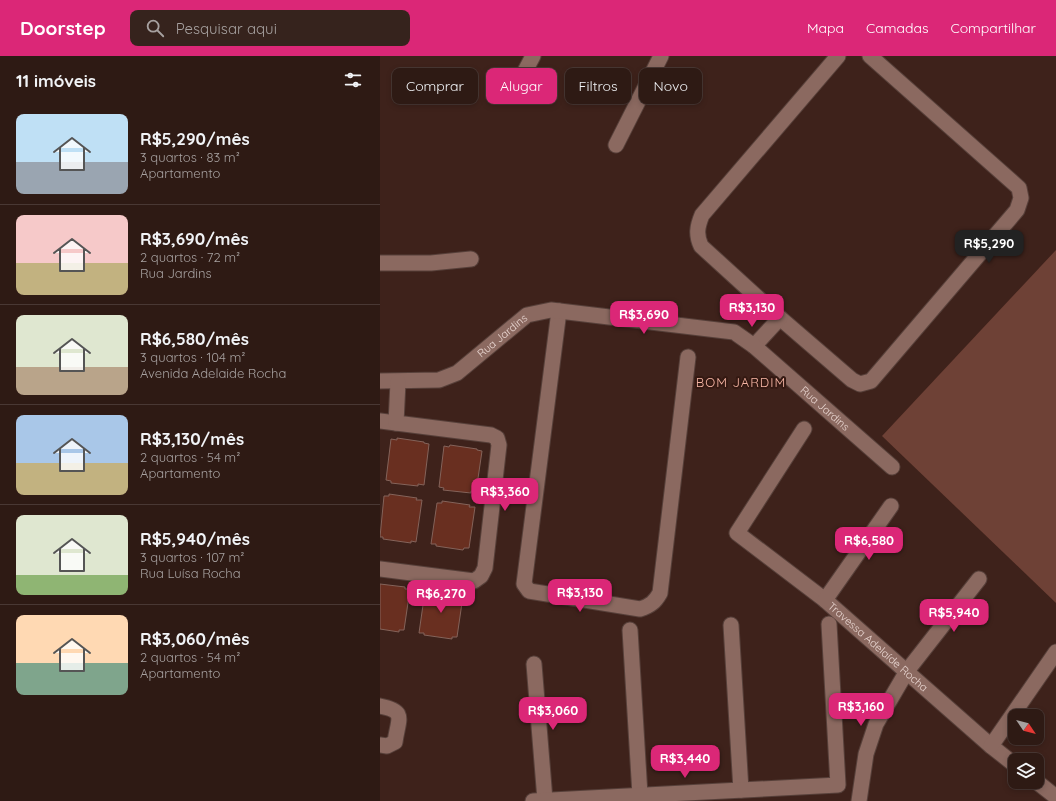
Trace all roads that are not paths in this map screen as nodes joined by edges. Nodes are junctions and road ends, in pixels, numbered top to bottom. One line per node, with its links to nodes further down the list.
1 (533, 56): 5 (street)
2 (661, 56): 6 (street)
3 (838, 56): 10 (street)
4 (870, 56): 10 (street)
5 (527, 68)
6 (616, 145)
7 (470, 259): 8 (street)
8 (380, 263)
9 (559, 311): 11 (street, Rua Jardins); 12 (street); 14 (street, Rua Jardins)
10 (780, 318): 11 (street)
11 (754, 346): 18 (street, Rua Jardins)
12 (688, 357)
13 (380, 381): 14 (street, Rua Jardins)
14 (398, 382): 16 (street)
15 (380, 421): 16 (street)
16 (396, 423): 20 (street)
17 (804, 429): 22 (street, Travessa Adelaíde Rocha)
18 (892, 467)
19 (891, 506): 22 (street)
20 (380, 569)
21 (979, 579): 28 (street)
22 (825, 600): 28 (street, Travessa Adelaíde Rocha)
23 (829, 624): 34 (street)
24 (731, 625): 34 (street)
25 (630, 630): 35 (street)
26 (1056, 652): 31 (street)
27 (534, 664): 37 (street)
28 (907, 671): 31 (street, Travessa Adelaíde Rocha); 38 (street)
29 (380, 706): 30 (street)
30 (380, 745)
31 (991, 746): 32 (street, Travessa Adelaíde Rocha)
32 (1008, 759)
33 (1044, 787): 36 (street)
34 (741, 790): 35 (street)
35 (640, 795): 37 (street)
36 (1056, 796)
37 (539, 801)
38 (859, 801)

